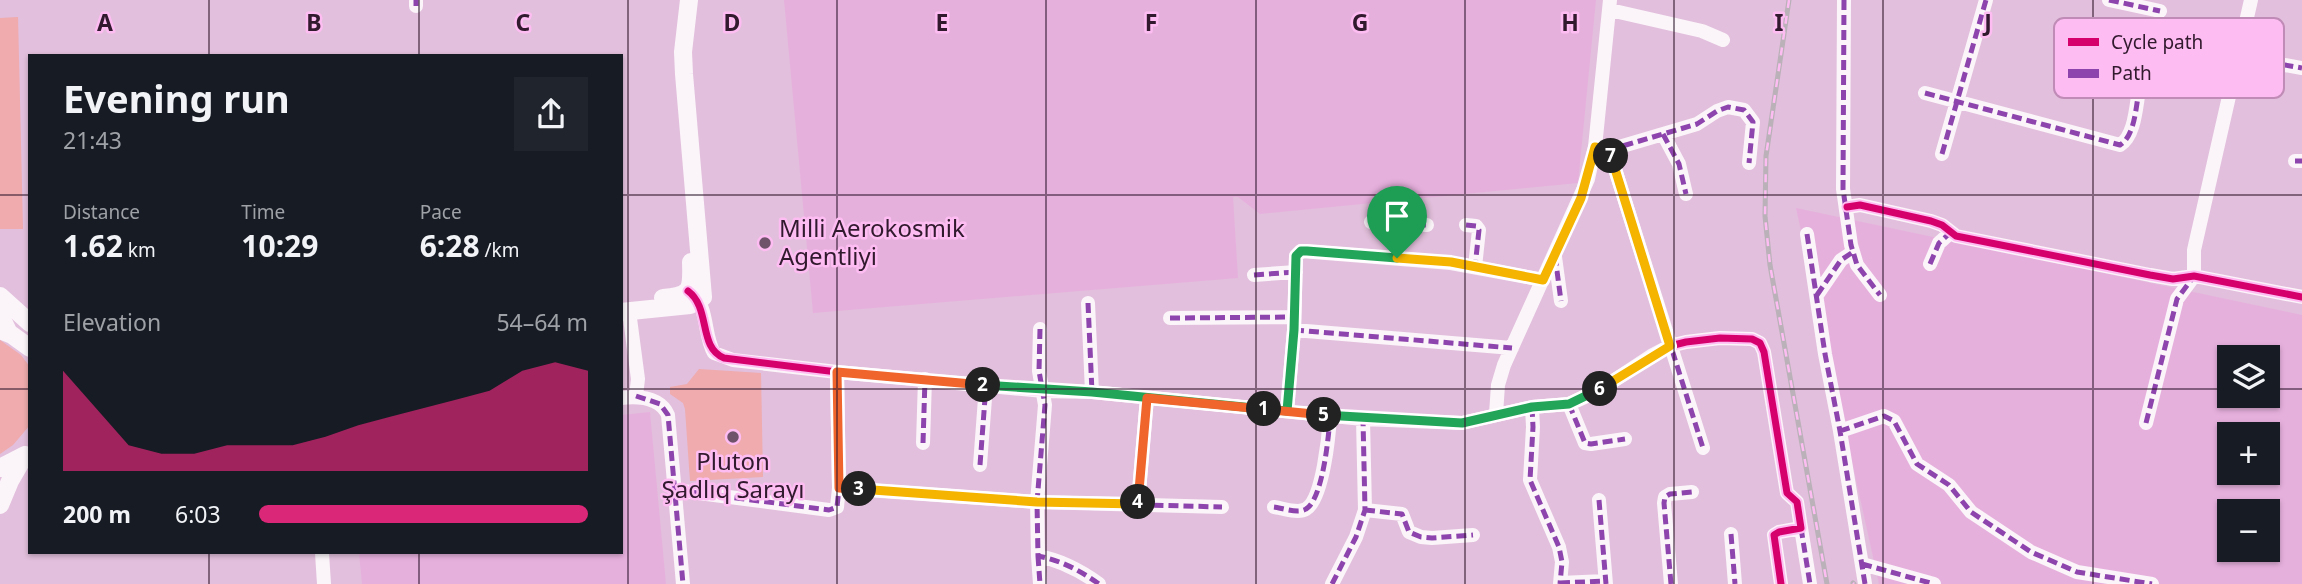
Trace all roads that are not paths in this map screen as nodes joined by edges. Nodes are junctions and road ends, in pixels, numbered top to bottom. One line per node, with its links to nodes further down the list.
1 (682, 0): 11 (main road)
2 (689, 0): 11 (main road)
3 (1844, 0): 23 (street)
4 (1986, 0): 17 (street)
5 (2109, 0): 8 (street)
6 (2251, 0): 9 (street)
7 (1610, 5): 10 (street); 19 (street)
8 (2160, 11)
9 (2247, 18)
10 (1723, 40)
11 (680, 61): 39 (main road)
12 (2284, 65): 13 (street)
13 (2302, 68)
14 (1925, 93): 17 (street)
15 (2138, 98): 17 (street)
16 (2229, 98): 37 (street)
17 (1956, 102): 20 (street)
18 (1663, 134): 19 (street); 21 (street); 22 (street)
19 (1602, 149): 31 (street); 53 (street)
20 (1942, 154)
21 (1749, 163)
22 (1686, 194)
23 (1847, 207): 28 (street); 30 (street)
24 (1370, 222): 25 (street)
25 (1399, 224): 26 (street); 32 (street)
26 (1427, 225)
27 (1466, 225): 34 (street)
28 (1950, 233): 33 (street); 37 (street)
29 (1807, 234): 40 (street)
30 (1853, 252): 40 (street); 41 (street)
31 (1555, 256): 38 (street); 44 (street)
32 (1397, 258): 34 (street); 35 (street)
33 (1930, 264)
34 (1475, 267): 38 (street)
35 (1296, 272): 36 (street); 50 (street)
36 (1254, 275)
37 (2194, 276): 42 (street); 68 (street)
38 (1543, 280): 54 (street)
39 (691, 295): 46 (main road); 55 (street)
40 (1817, 295): 69 (street)
41 (1880, 295)
42 (2301, 295)
43 (0, 296): 49 (main road)
44 (1562, 301)
45 (1087, 303): 59 (street)
46 (625, 306): 60 (street)
47 (0, 310): 52 (street)
48 (1170, 318): 50 (street)
49 (28, 321)
50 (1294, 323): 54 (street); 64 (street)
51 (1040, 329): 58 (street)
52 (19, 340)
53 (1670, 346): 62 (street); 72 (street); 86 (street)
54 (1512, 348): 65 (street)
55 (837, 372): 56 (street); 76 (street)
56 (925, 379): 57 (street); 71 (street)
57 (986, 385): 58 (street); 74 (street)
58 (1044, 391): 59 (street); 80 (street)
59 (1092, 392): 61 (street)
60 (629, 397): 77 (street)
61 (1147, 398): 64 (street); 81 (street)
62 (1569, 404): 63 (street); 70 (street)
63 (1532, 407): 65 (street); 98 (street)
64 (1287, 411): 66 (street)
65 (1496, 414): 67 (street)
66 (1330, 416): 67 (street); 84 (street)
67 (1363, 419): 85 (street)
68 (2146, 423)
69 (1840, 431): 91 (street); 105 (street)
70 (1625, 439)
71 (923, 443)
72 (1703, 448)
73 (27, 453): 75 (main road); 82 (main road)
74 (980, 465)
75 (0, 468)
76 (839, 488): 77 (street); 80 (street)
77 (675, 490): 94 (street)
78 (1692, 492): 99 (street)
79 (1599, 500): 92 (street)
80 (1037, 502): 81 (street); 90 (street)
81 (1138, 504): 83 (street)
82 (0, 505)
83 (1222, 507)
84 (1274, 507)
85 (1365, 510): 87 (street); 97 (street)
86 (1801, 528): 101 (street); 102 (street)
87 (1473, 534)
88 (1731, 534): 100 (street)
89 (322, 554): 93 (street)
90 (1038, 556): 95 (street); 96 (street)
91 (1862, 564): 103 (street); 104 (street)
92 (1606, 582): 98 (street)
93 (324, 584)
94 (683, 584)
95 (1040, 584)
96 (1099, 584)
97 (1332, 584)
98 (1560, 584)
99 (1671, 584)
100 (1735, 584)
101 (1781, 584)
102 (1810, 584)
103 (1865, 584)
104 (1934, 584)
105 (2152, 584)

